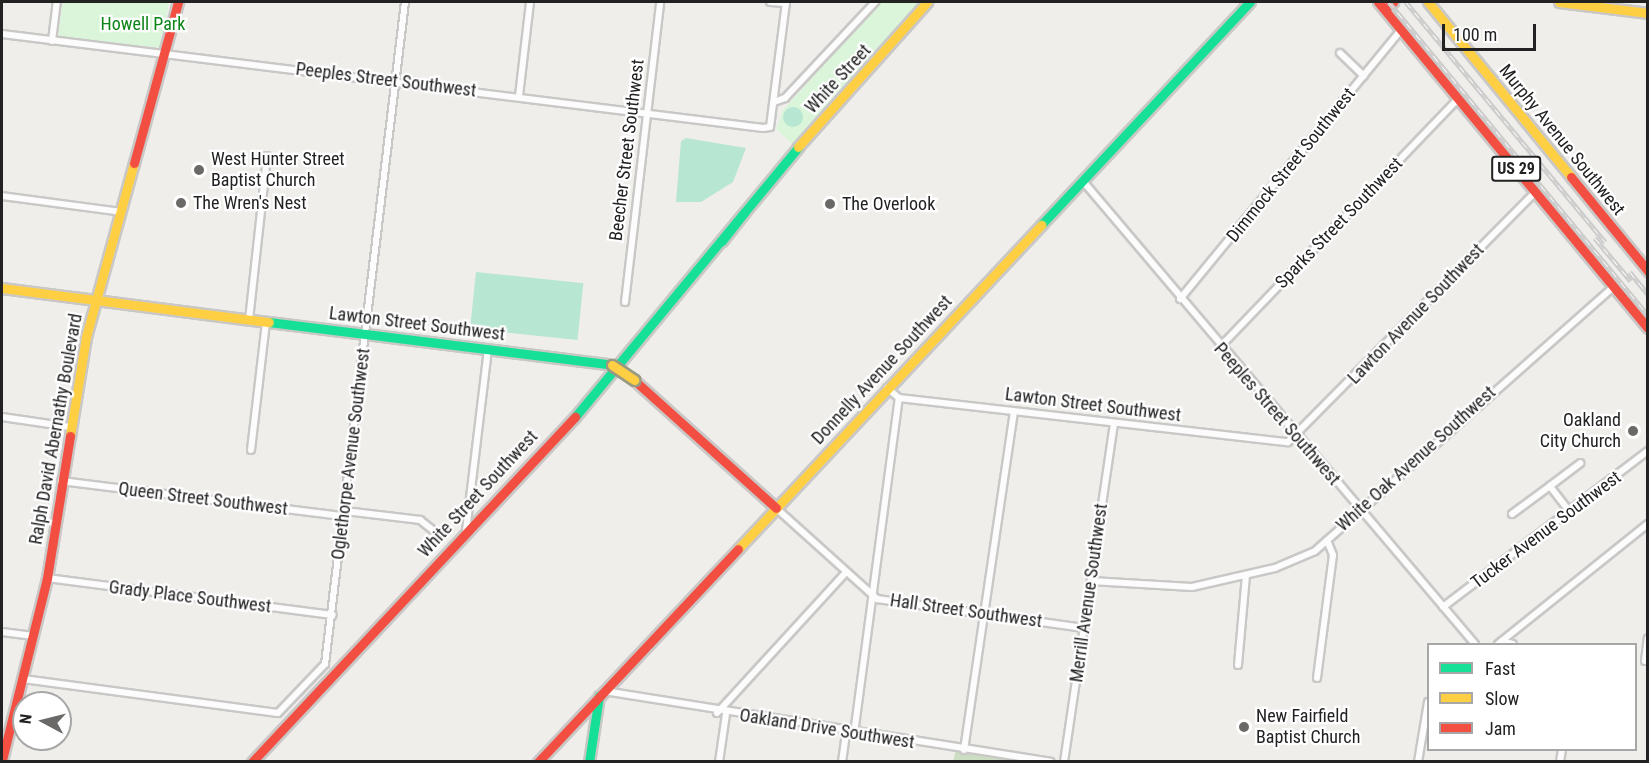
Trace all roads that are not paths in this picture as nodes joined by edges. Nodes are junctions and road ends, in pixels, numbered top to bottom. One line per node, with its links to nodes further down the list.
1 (57, 2): 19 (street)
2 (178, 2): 21 (street, Ralph David Abernathy Boulevard)
3 (405, 2): 23 (street, Oglethorpe Avenue Southwest)
4 (530, 2): 24 (street)
5 (660, 2): 27 (street, Beecher Street Southwest)
6 (770, 2): 7 (street)
7 (786, 2): 26 (street)
8 (875, 2): 26 (street)
9 (927, 2): 29 (street, White Street)
10 (1250, 2): 30 (street, Donnelly Avenue Southwest)
11 (1394, 2): 14 (street)
12 (1428, 2): 34 (street, Murphy Avenue Southwest)
13 (1559, 2): 15 (street)
14 (1381, 5): 17 (street, US 29)
15 (1608, 5): 16 (street)
16 (1647, 14)
17 (1401, 30): 22 (street, Dimmock Street Southwest); 25 (street, US 29)
18 (2, 34): 19 (street, Peeples Street Southwest)
19 (52, 41): 21 (street, Peeples Street Southwest)
20 (1340, 53): 22 (street)
21 (165, 55): 23 (street, Peeples Street Southwest); 33 (street, Ralph David Abernathy Boulevard)
22 (1364, 76): 37 (street, Dimmock Street Southwest)
23 (395, 81): 24 (street, Peeples Street Southwest); 43 (street, Oglethorpe Avenue Southwest)
24 (519, 96): 27 (street, Peeples Street Southwest)
25 (1458, 99): 31 (street, US 29); 44 (street, Sparks Street Southwest)
26 (774, 102): 27 (street, Peeples Street Southwest)
27 (649, 113): 39 (street, Beecher Street Southwest)
28 (267, 156): 40 (street)
29 (771, 178): 65 (street, White Street Southwest)
30 (1082, 180): 37 (street, Peeples Street Southwest); 46 (street, Donnelly Avenue Southwest)
31 (1535, 192): 35 (street, US 29); 52 (street, Lawton Avenue Southwest)
32 (2, 196): 33 (street)
33 (122, 212): 38 (street, Ralph David Abernathy Boulevard)
34 (1647, 271)
35 (1614, 287): 42 (street, US 29); 59 (street, White Oak Avenue Southwest)
36 (2, 288): 38 (street, Lawton Street Southwest)
37 (1180, 299): 44 (street, Peeples Street Southwest)
38 (96, 300): 40 (street, Lawton Street Southwest); 51 (street, Ralph David Abernathy Boulevard)
39 (625, 302)
40 (249, 320): 41 (street, Lawton Street Southwest)
41 (266, 322): 43 (street, Lawton Street Southwest); 53 (street)
42 (1647, 328)
43 (366, 334): 45 (street, Lawton Street Southwest); 61 (street, Oglethorpe Avenue Southwest)
44 (1220, 347): 52 (street, Peeples Street Southwest)
45 (488, 349): 58 (street, Lawton Street Southwest, bridge); 65 (street)
46 (887, 388): 47 (street); 58 (street, Donnelly Avenue Southwest)
47 (899, 398): 48 (street, Lawton Street Southwest); 71 (street)
48 (1014, 413): 50 (street, Lawton Street Southwest); 73 (street)
49 (2, 417): 51 (street)
50 (1114, 425): 52 (street, Lawton Street Southwest); 70 (street, Merrill Avenue Southwest)
51 (70, 427): 56 (street, Ralph David Abernathy Boulevard)
52 (1296, 435): 59 (street, Peeples Street Southwest)
53 (251, 450)
54 (1647, 451): 60 (street, Tucker Avenue Southwest)
55 (1580, 463): 57 (street)
56 (61, 481): 61 (street, Queen Street Southwest); 69 (street, Ralph David Abernathy Boulevard)
57 (1550, 486): 60 (street); 62 (street)
58 (776, 508): 67 (street, Hall Street Southwest); 85 (street, Donnelly Avenue Southwest)
59 (1359, 509): 66 (street, White Oak Avenue Southwest); 72 (street, Peeples Street Southwest)
60 (1570, 512): 72 (street, Tucker Avenue Southwest)
61 (345, 514): 64 (street, Queen Street Southwest); 74 (street, Oglethorpe Avenue Southwest)
62 (1512, 514)
63 (1647, 524): 80 (street)
64 (433, 530)
65 (466, 531): 93 (street, White Street Southwest)
66 (1327, 540): 68 (street); 83 (street, White Oak Avenue Southwest)
67 (846, 572): 71 (street, Hall Street Southwest); 87 (street)
68 (1246, 575): 70 (street); 82 (street)
69 (47, 578): 74 (street, Grady Place Southwest); 77 (street, Ralph David Abernathy Boulevard)
70 (1091, 581): 75 (street, Merrill Avenue Southwest)
71 (872, 597): 73 (street, Hall Street Southwest); 90 (street)
72 (1443, 607): 79 (street, Peeples Street Southwest)
73 (984, 614): 75 (street, Hall Street Southwest); 91 (street)
74 (333, 615): 84 (street, Oglethorpe Avenue Southwest)
75 (1084, 628): 99 (street, Merrill Avenue Southwest)
76 (2, 632): 77 (street)
77 (35, 637): 84 (street, Ralph David Abernathy Boulevard)
78 (1647, 638): 81 (street)
79 (1473, 643)
80 (1500, 643)
81 (1646, 661)
82 (1238, 665)
83 (1317, 678)
84 (23, 679): 92 (street, Ralph David Abernathy Boulevard)
85 (602, 694): 87 (street, Oakland Drive Southwest); 94 (street, Donnelly Avenue Southwest); 95 (street)
86 (1427, 711): 100 (street)
87 (717, 712): 88 (street, Oakland Drive Southwest)
88 (726, 714): 89 (street, Oakland Drive Southwest); 96 (street)
89 (846, 733): 90 (street, Oakland Drive Southwest); 97 (street)
90 (854, 734): 91 (street, Oakland Drive Southwest)
91 (964, 750): 98 (street, Oakland Drive Southwest)
92 (2, 760)
93 (252, 762)
94 (538, 762)
95 (589, 762)
96 (719, 762)
97 (842, 762)
98 (1050, 762)
99 (1064, 762)
100 (1418, 762)

